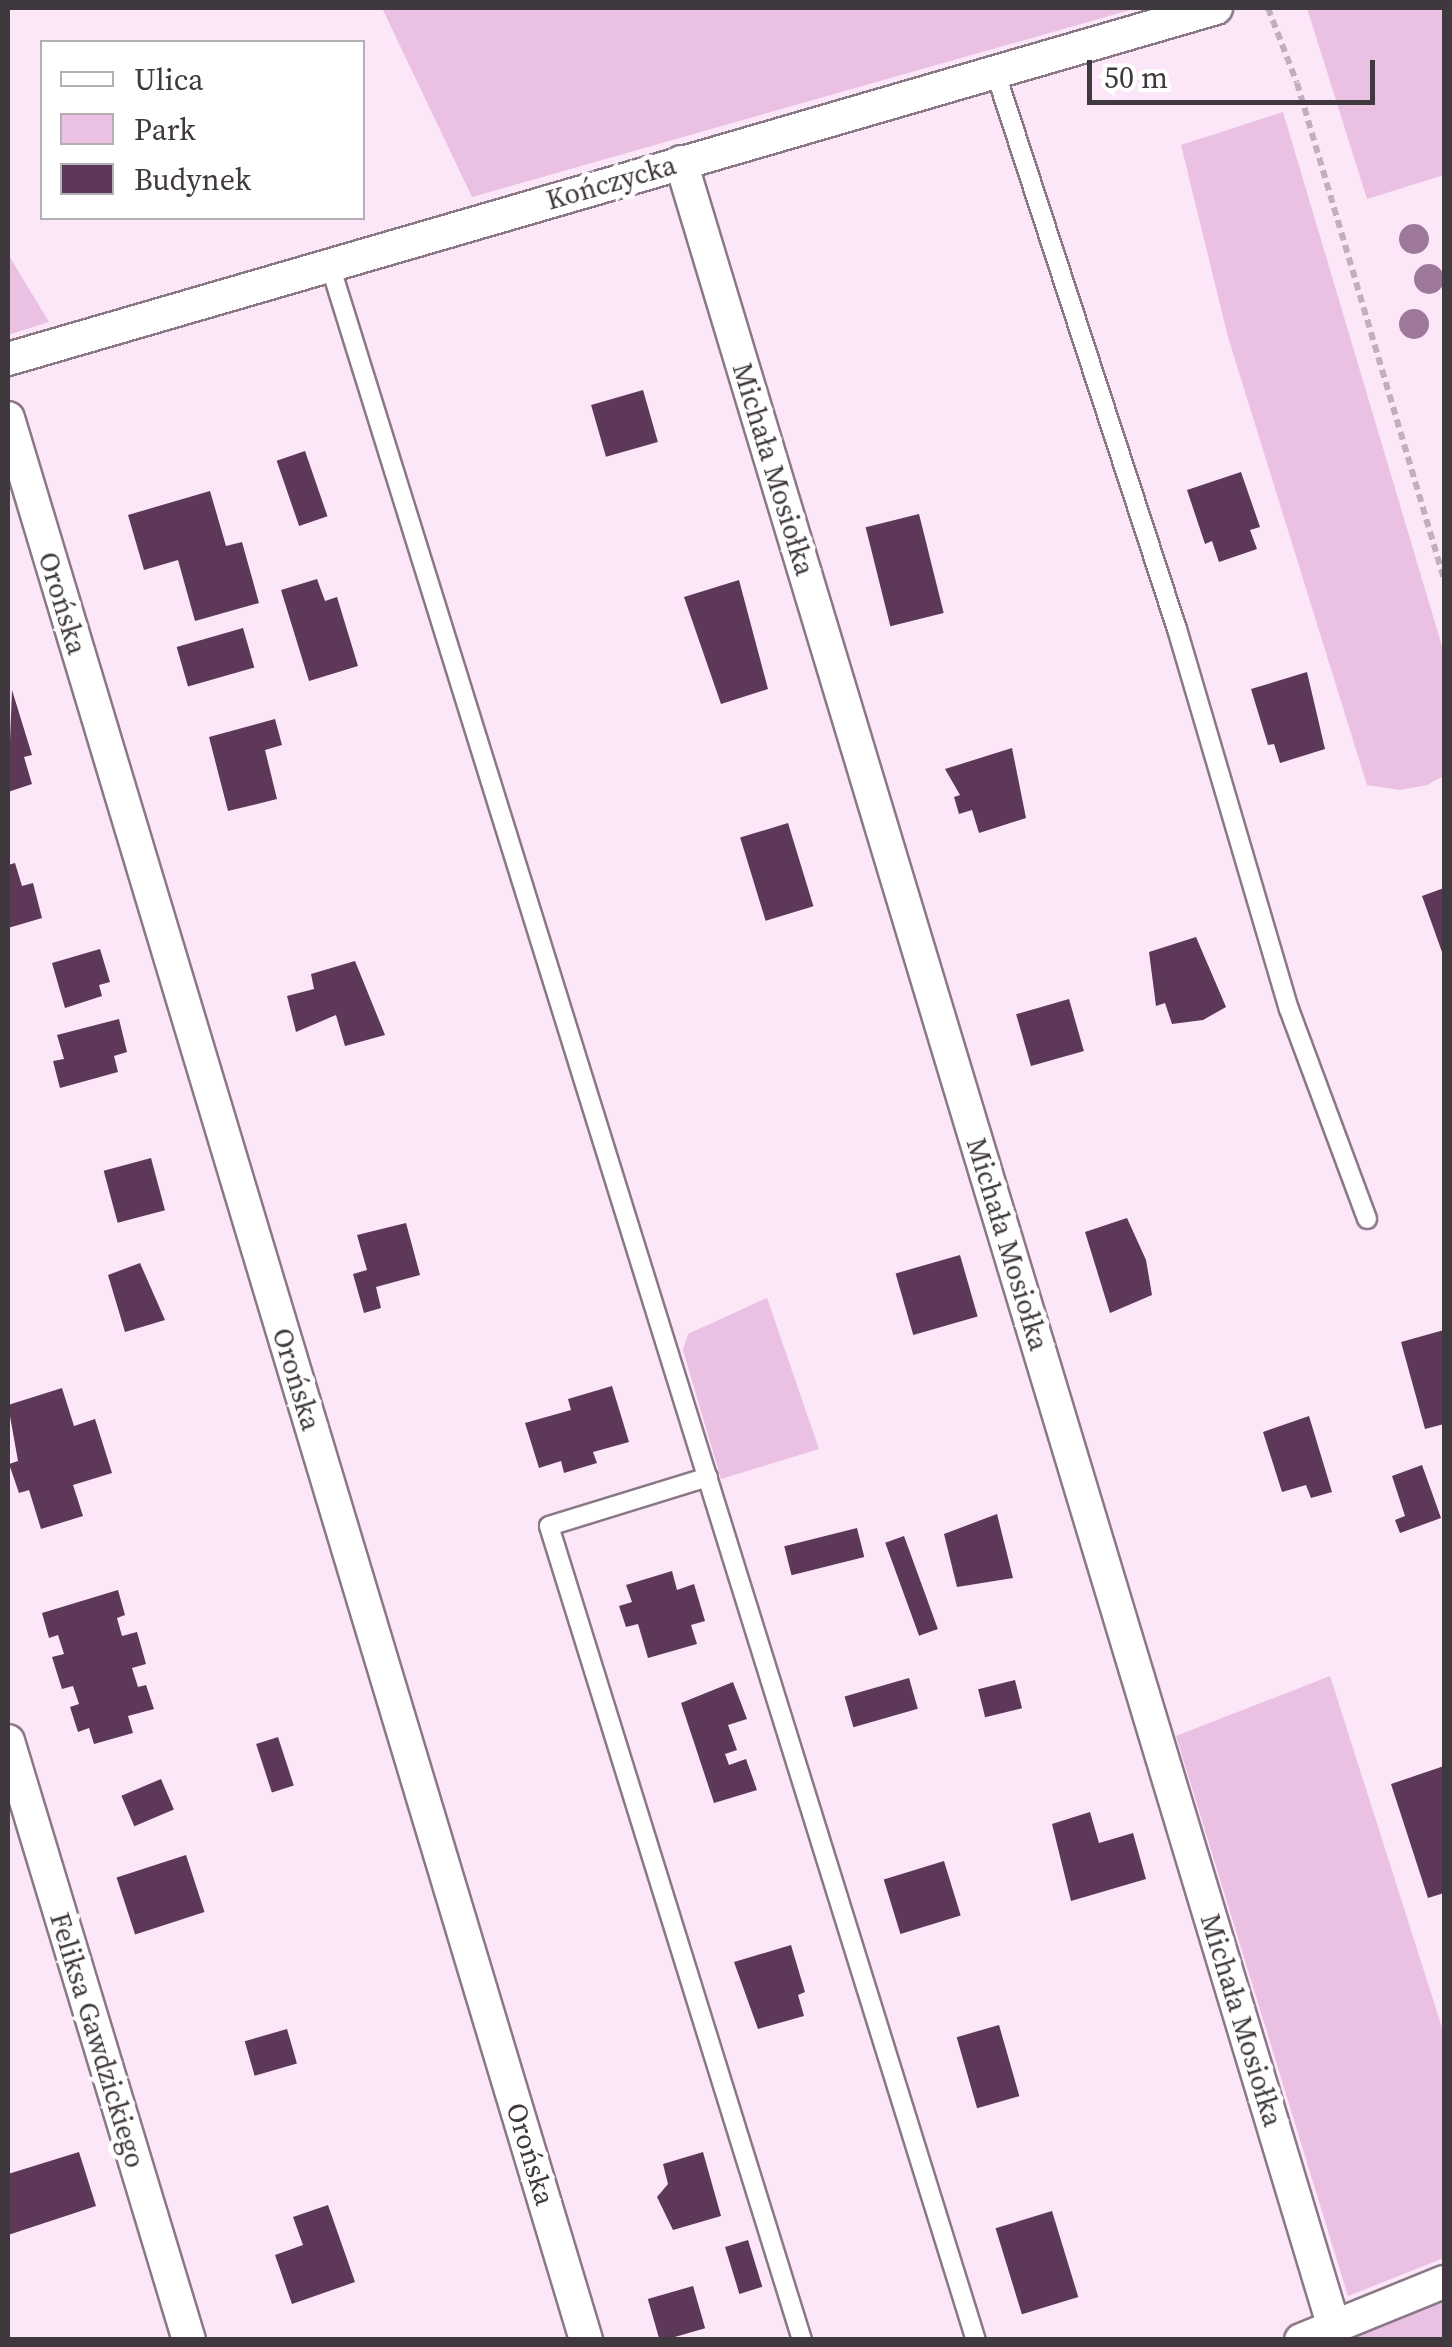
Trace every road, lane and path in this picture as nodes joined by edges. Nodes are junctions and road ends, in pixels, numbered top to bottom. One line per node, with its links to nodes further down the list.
1 (1216, 8): 3 (street, Kończycka)
2 (1268, 8): 8 (path)
3 (995, 71): 4 (street, Kończycka); 9 (lane)
4 (681, 162): 5 (street, Kończycka); 13 (street, Michała Mosiołka)
5 (329, 261): 6 (street, Kończycka); 10 (lane)
6 (8, 359)
7 (8, 418): 15 (street, Orońska)
8 (1444, 579)
9 (1367, 1219)
10 (708, 1477): 16 (lane); 17 (lane)
11 (8, 1742): 14 (street, Feliksa Gawdzickiego)
12 (1444, 2282): 13 (street)
13 (1334, 2327): 18 (street)
14 (189, 2340)
15 (586, 2340)
16 (802, 2340)
17 (976, 2340)
18 (1301, 2340)

